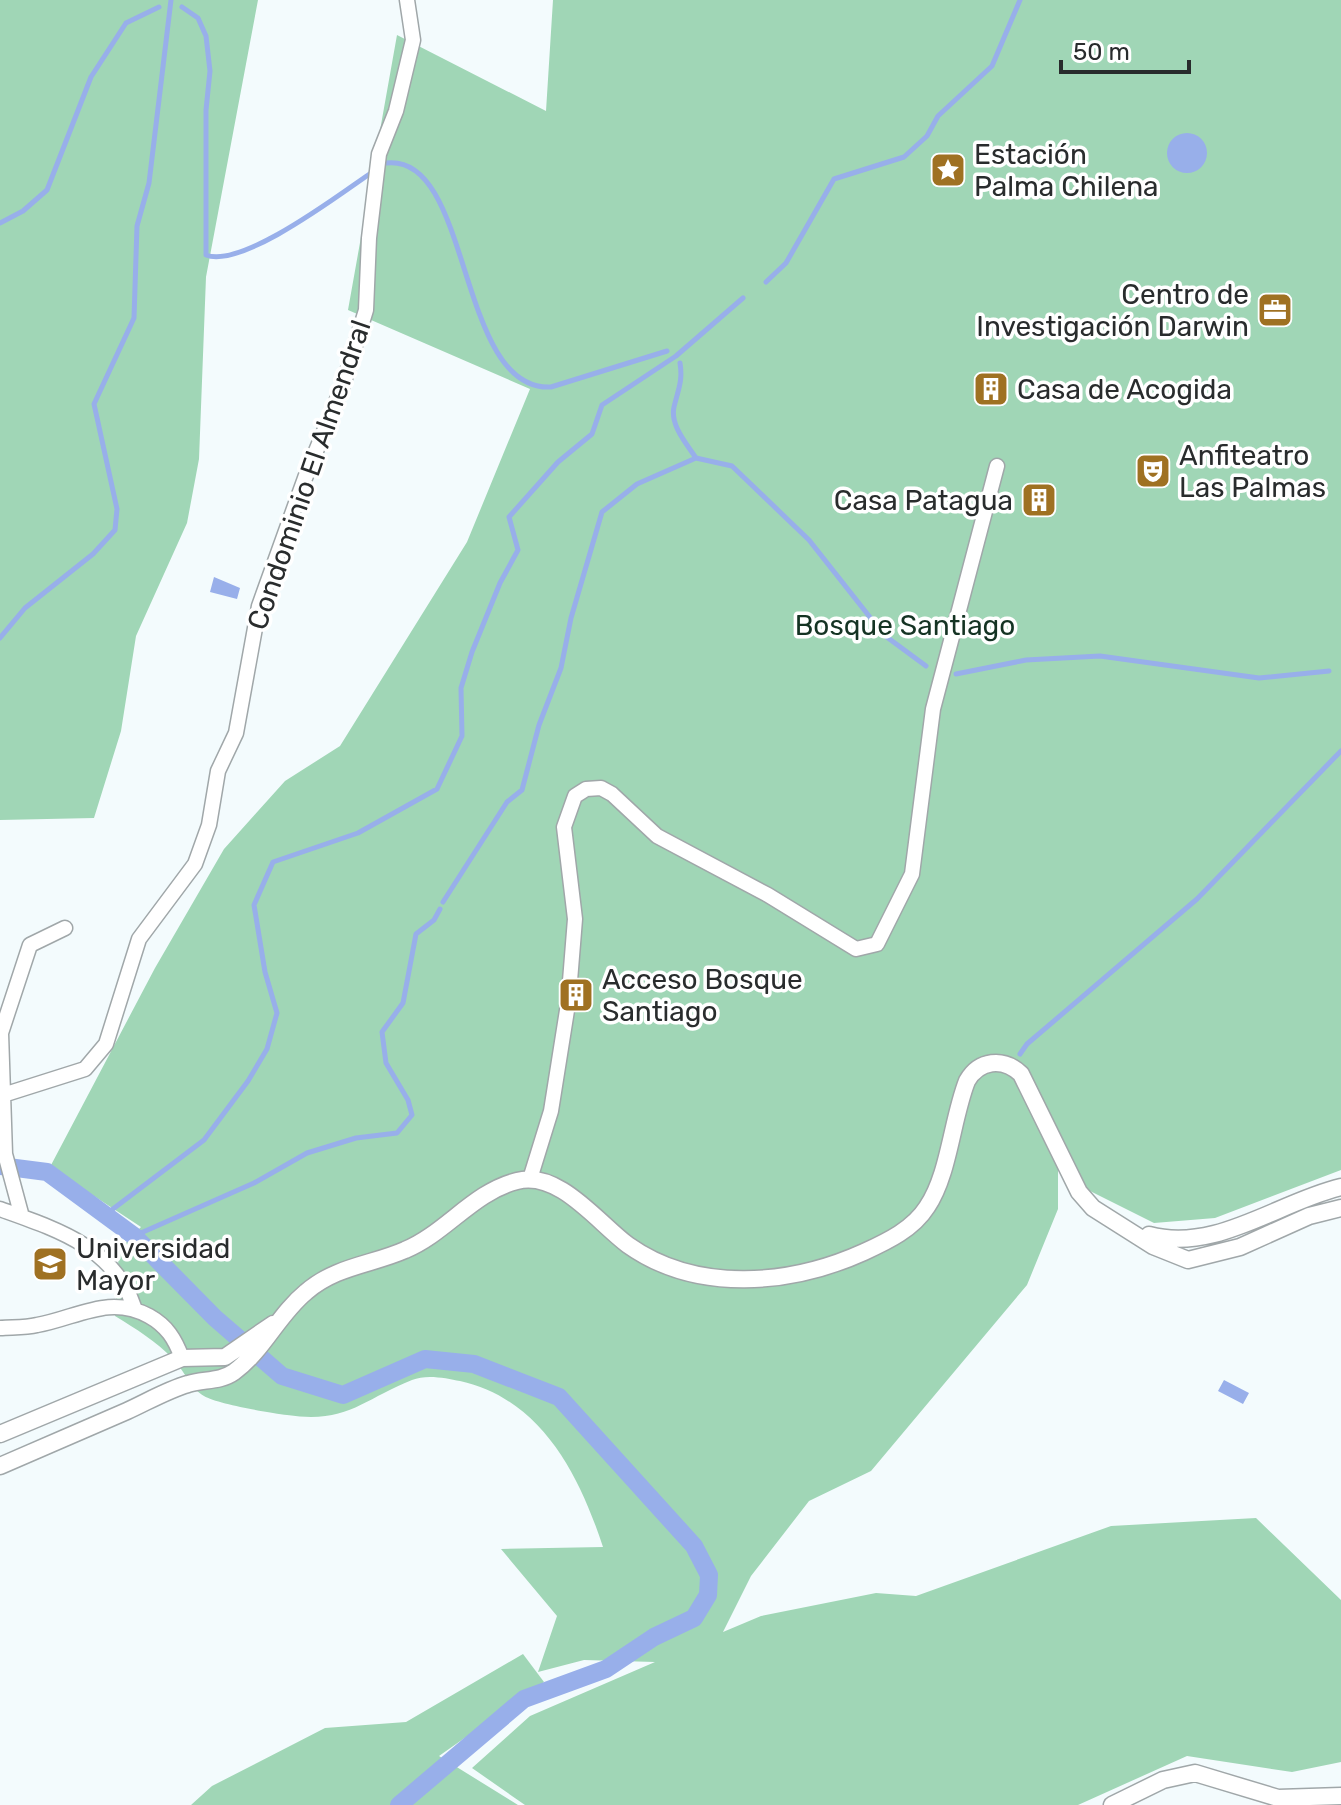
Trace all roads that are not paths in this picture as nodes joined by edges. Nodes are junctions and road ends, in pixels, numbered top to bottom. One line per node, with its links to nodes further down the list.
1 (407, 0): 6 (street, Condominio El Almendral)
2 (997, 466): 4 (street)
3 (65, 928): 6 (street)
4 (570, 981)
5 (568, 1004): 7 (street)
6 (3, 1095): 11 (street)
7 (530, 1179): 12 (street); 16 (street)
8 (1341, 1187): 12 (street)
9 (1341, 1208): 12 (street)
10 (0, 1209): 11 (street)
11 (22, 1217): 13 (street)
12 (1124, 1228)
13 (134, 1307): 14 (street); 15 (street)
14 (0, 1328)
15 (182, 1358): 16 (street); 17 (street)
16 (230, 1364): 18 (street)
17 (0, 1434)
18 (0, 1466)
19 (1341, 1796): 20 (street)
20 (1112, 1805)

